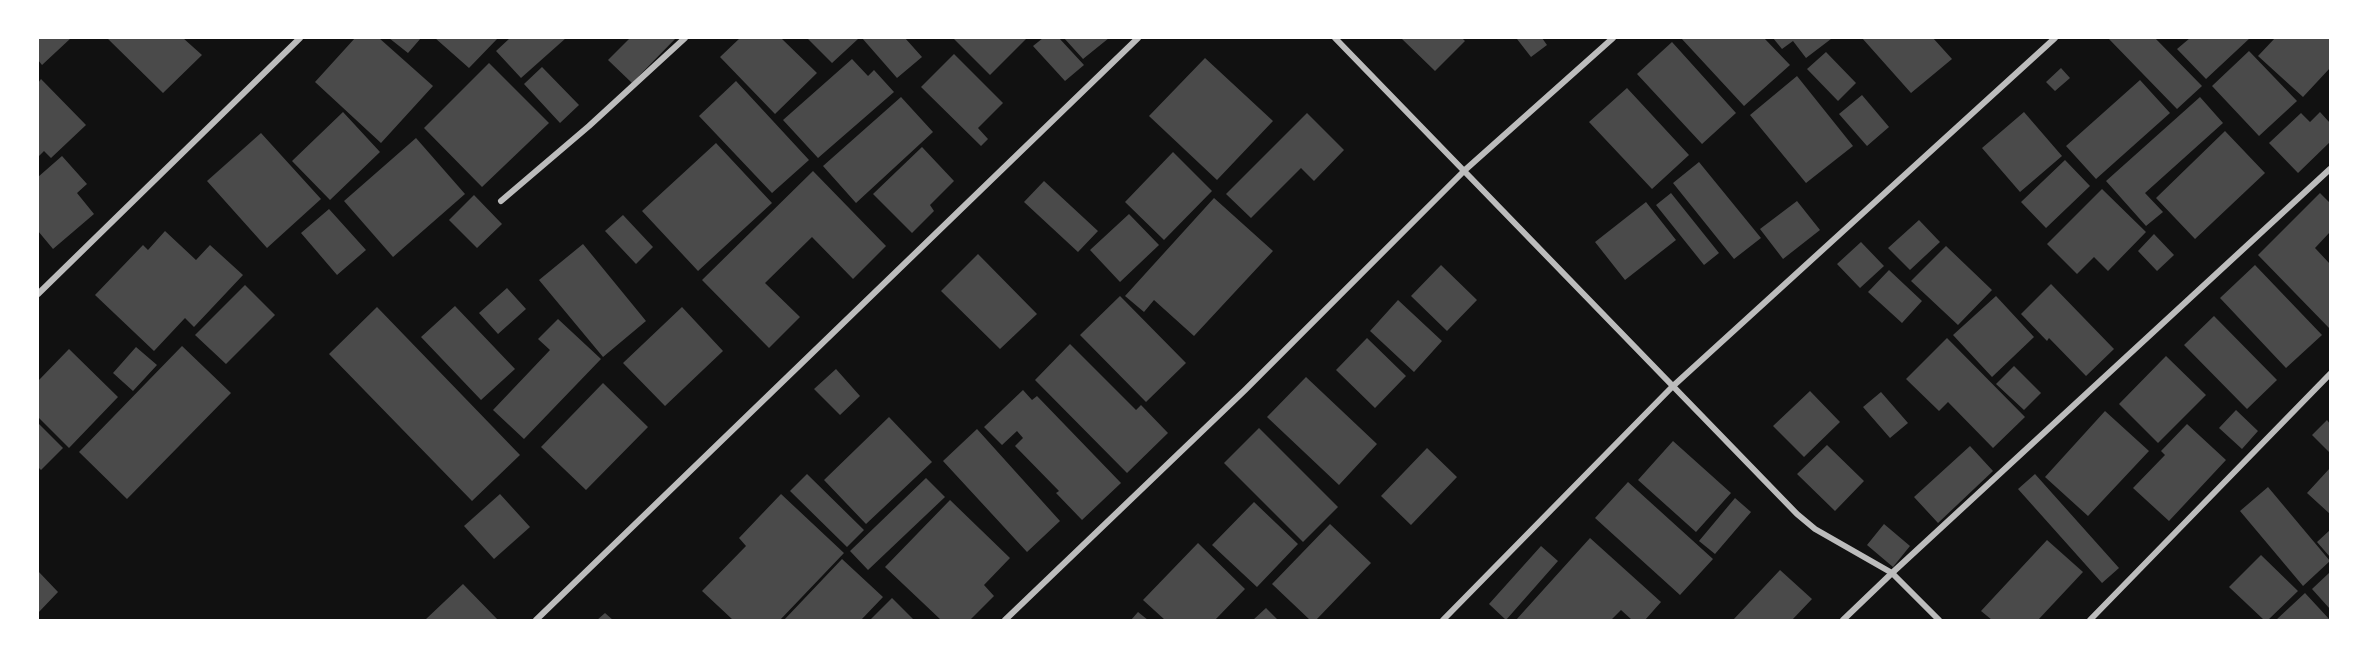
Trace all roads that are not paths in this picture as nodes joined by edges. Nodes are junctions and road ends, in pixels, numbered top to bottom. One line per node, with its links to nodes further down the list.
1 (300, 38): 10 (street)
2 (685, 38): 9 (street)
3 (1138, 38): 14 (street)
4 (1335, 38): 8 (street)
5 (1613, 38): 8 (street)
6 (2055, 38): 12 (street)
7 (2331, 169): 13 (street)
8 (1465, 170): 12 (street); 15 (street)
9 (501, 201)
10 (38, 294)
11 (2331, 374): 19 (street)
12 (1672, 387): 13 (street); 16 (street)
13 (1892, 573): 17 (street); 18 (street)
14 (536, 621)
15 (1005, 621)
16 (1443, 621)
17 (1843, 621)
18 (1939, 621)
19 (2090, 621)

